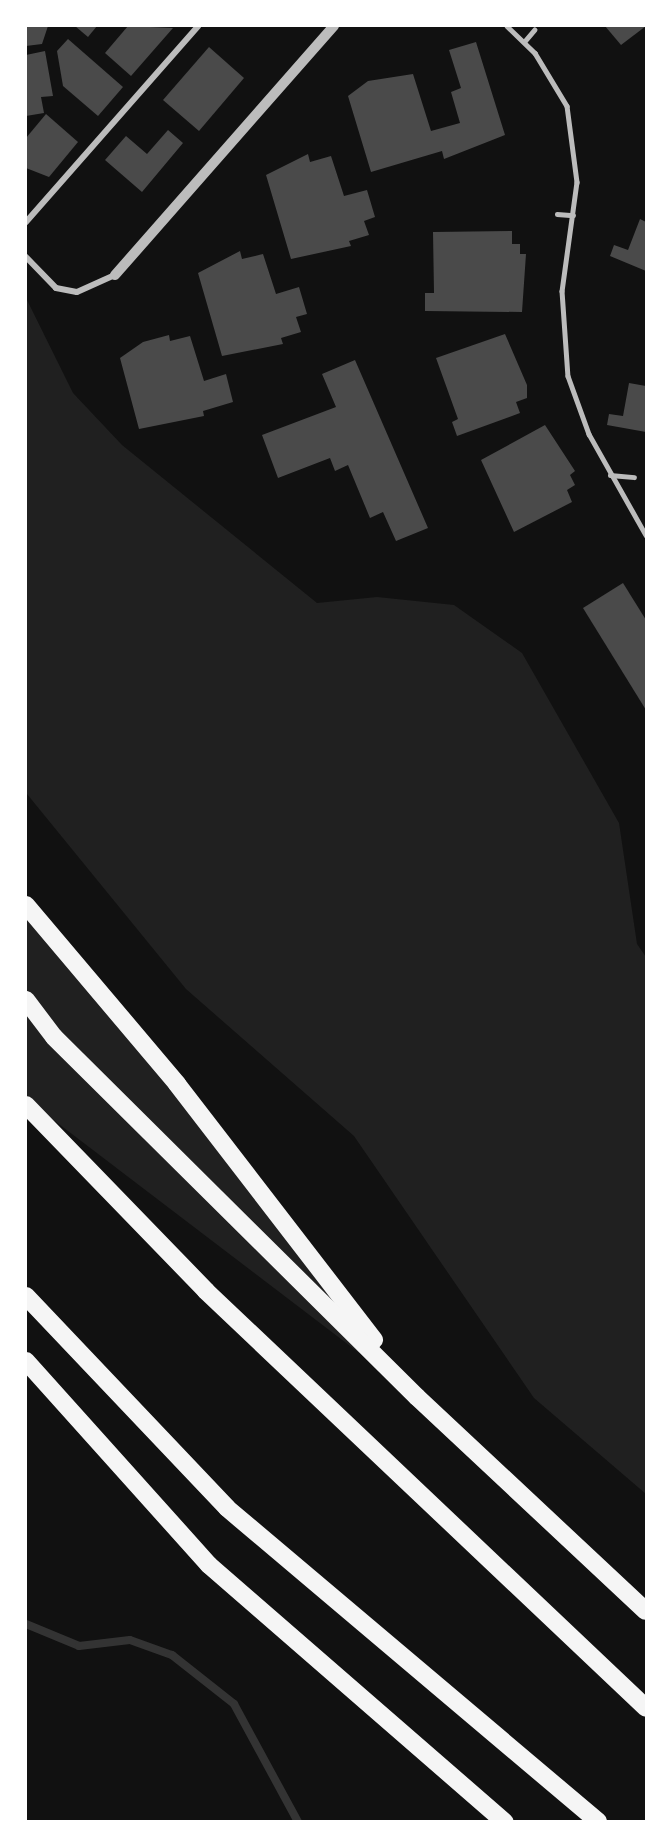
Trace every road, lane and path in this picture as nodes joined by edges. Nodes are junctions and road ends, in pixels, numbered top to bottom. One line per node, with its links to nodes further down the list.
1 (198, 26): 8 (street)
2 (333, 26): 10 (street)
3 (507, 26): 5 (lane)
4 (534, 30): 5 (lane)
5 (524, 42): 7 (lane)
6 (557, 214): 7 (lane)
7 (573, 215): 11 (lane)
8 (26, 222)
9 (26, 257): 10 (street)
10 (115, 275)
11 (610, 475): 12 (lane); 13 (lane)
12 (634, 477)
13 (646, 535)
14 (26, 905): 19 (highway)
15 (26, 1000): 19 (highway)
16 (26, 1105): 21 (highway)
17 (26, 1296): 23 (highway)
18 (26, 1361): 22 (highway)
19 (417, 1396): 20 (highway)
20 (646, 1611)
21 (646, 1708)
22 (505, 1821)
23 (598, 1821)

